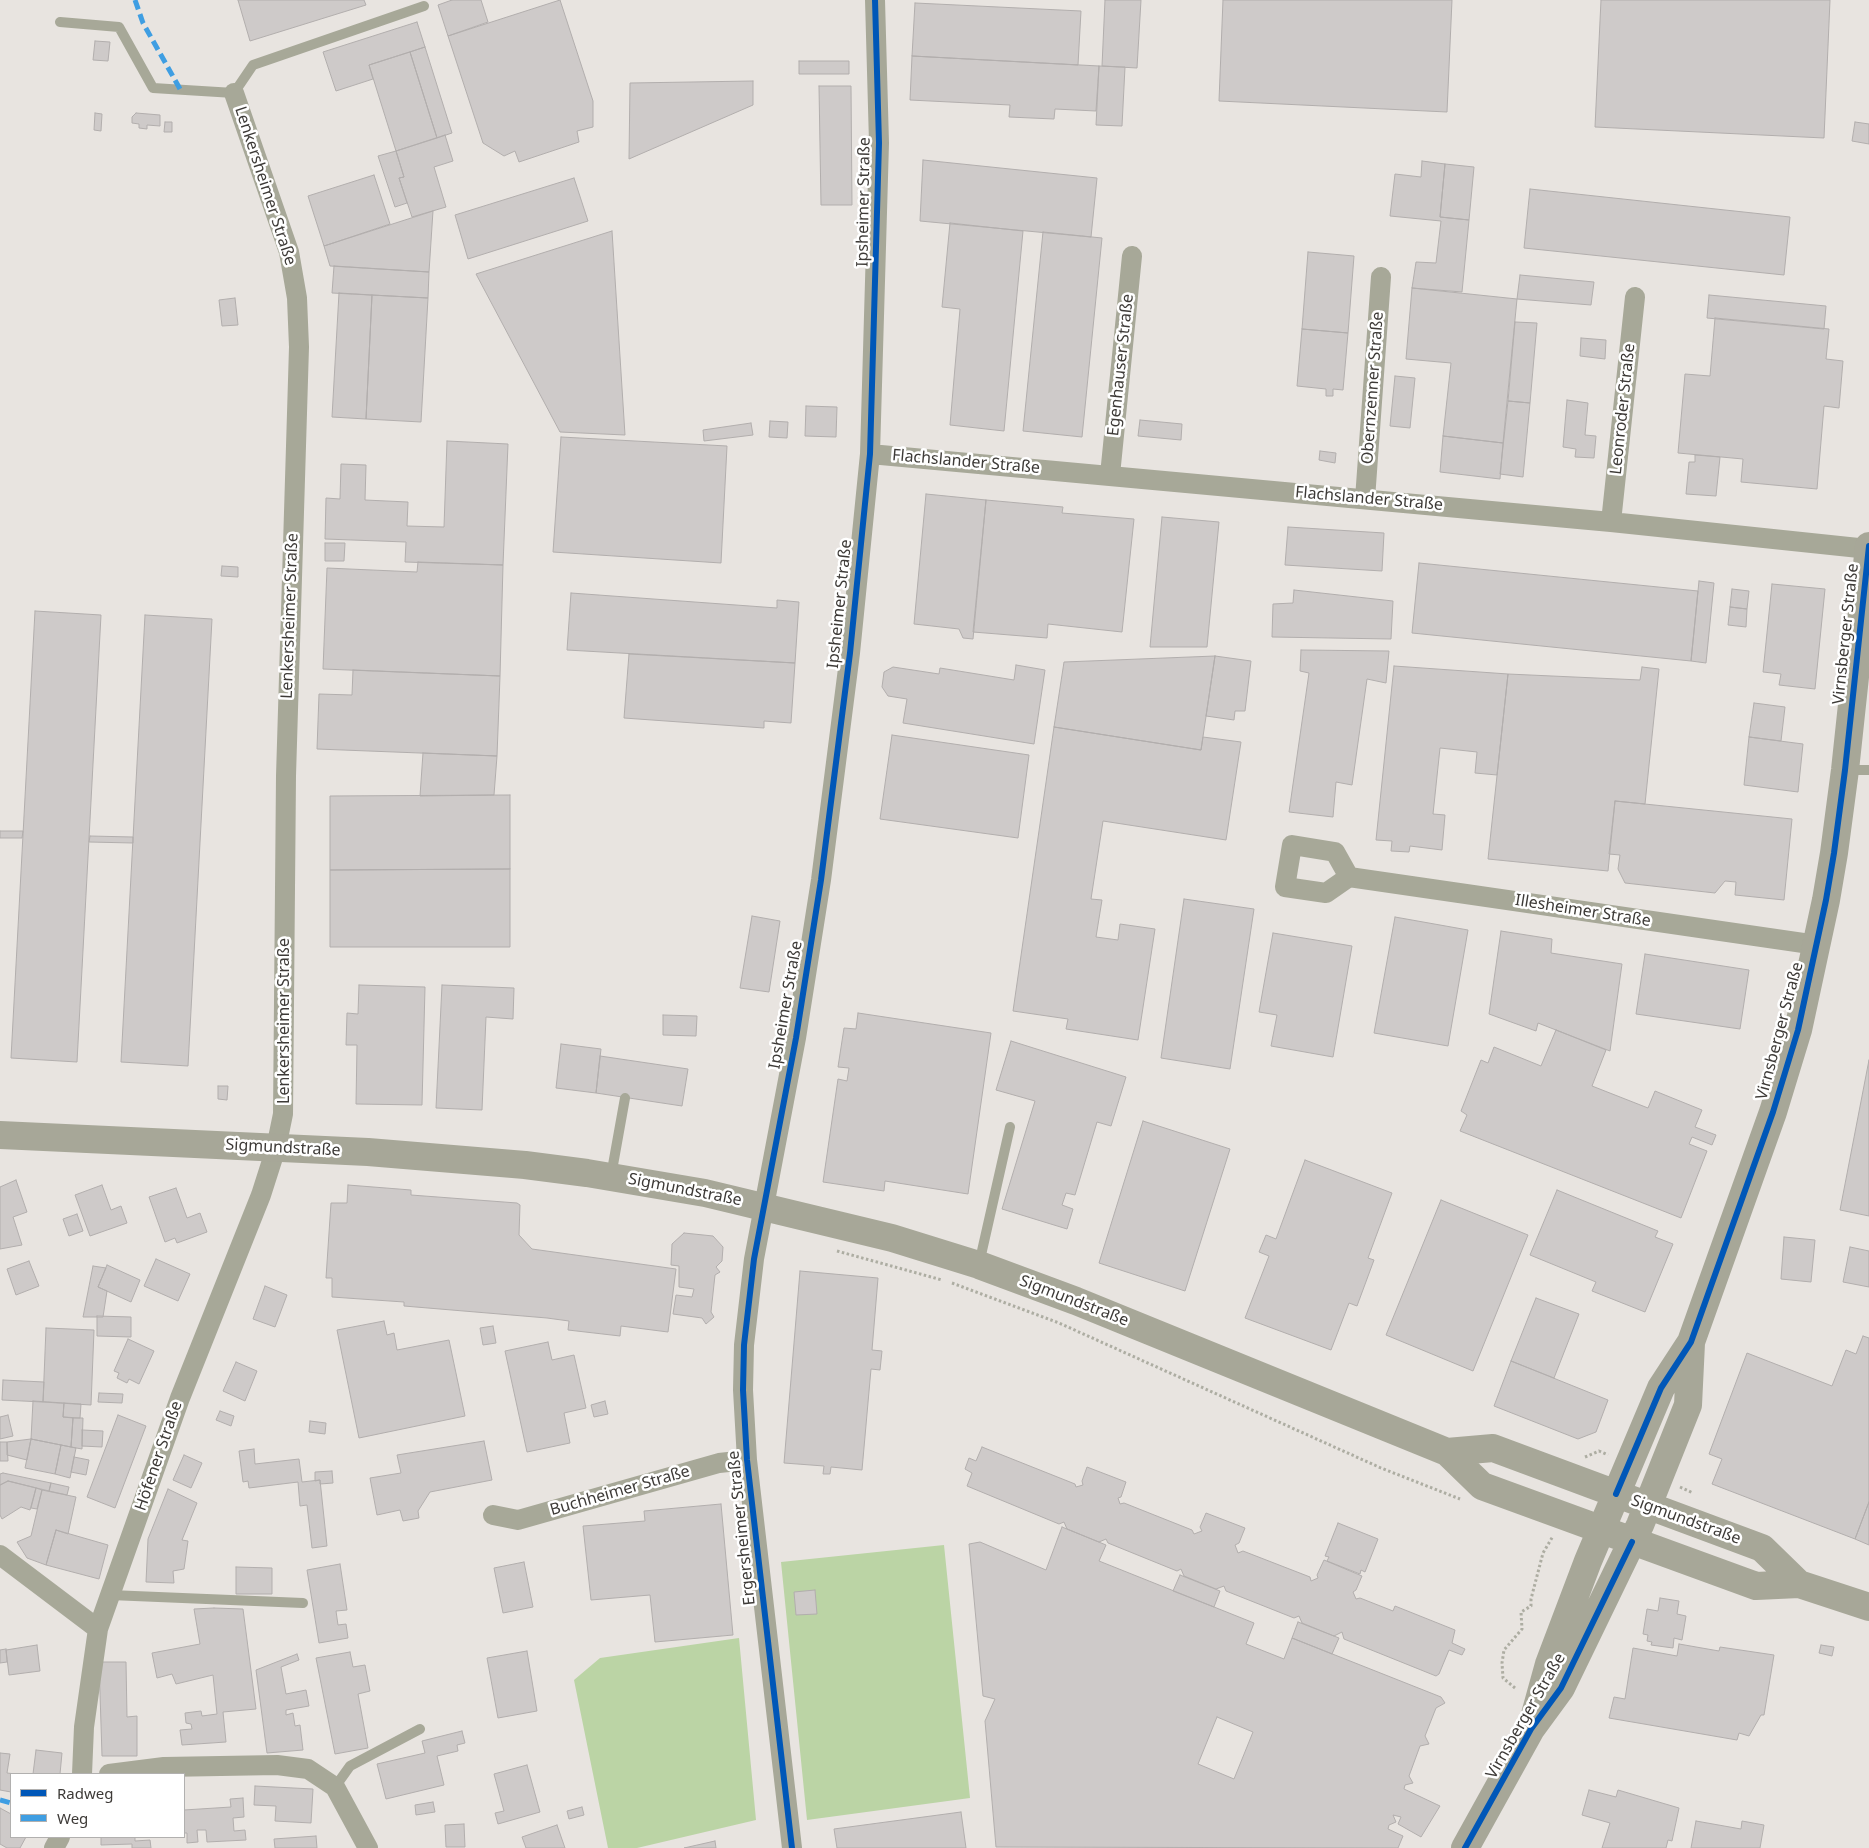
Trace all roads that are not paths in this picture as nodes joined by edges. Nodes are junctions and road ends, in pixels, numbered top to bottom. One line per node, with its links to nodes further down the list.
1 (875, 0): 8 (street, Ipsheimer Straße)
2 (424, 6): 4 (lane)
3 (60, 22): 4 (lane)
4 (234, 93): 19 (street, Lenkersheimer Straße)
5 (1132, 256): 9 (street, Egenhauser Straße)
6 (1381, 277): 10 (street, Obernzenner Straße)
7 (1635, 297): 11 (street, Leonroder Straße)
8 (870, 454): 9 (street, Flachslander Straße); 21 (street, Ipsheimer Straße)
9 (1110, 475): 10 (street, Flachslander Straße)
10 (1365, 499): 11 (street, Flachslander Straße)
11 (1611, 522): 12 (street, Flachslander Straße)
12 (1869, 548): 13 (main road, Virnsberger Straße)
13 (1857, 770): 15 (main road, Virnsberger Straße)
14 (1349, 877): 15 (street, Illesheimer Straße)
15 (1817, 945): 23 (main road, Virnsberger Straße)
16 (625, 1098): 20 (lane)
17 (1010, 1127): 22 (lane)
18 (0, 1135): 19 (main road, Sigmundstraße)
19 (276, 1148): 20 (main road, Sigmundstraße); 33 (street, Höfener Straße)
20 (611, 1177): 21 (main road, Sigmundstraße)
21 (764, 1206): 22 (main road, Sigmundstraße); 25 (street, Ergersheimer Straße)
22 (979, 1265): 24 (main road, Sigmundstraße)
23 (1691, 1342): 26 (main road, Virnsberger Straße); 27 (main road, Virnsberger Straße)
24 (1448, 1452): 26 (main road, Sigmundstraße); 29 (main road, Sigmundstraße)
25 (747, 1460): 28 (street, Buchheimer Straße); 43 (street, Ergersheimer Straße)
26 (1616, 1494): 27 (main road, Sigmundstraße); 29 (main road, Virnsberger Straße)
27 (1648, 1506): 30 (main road, Virnsberger Straße); 32 (main road, Sigmundstraße)
28 (493, 1515)
29 (1601, 1531): 30 (main road, Sigmundstraße); 38 (main road, Virnsberger Straße)
30 (1632, 1542): 32 (main road, Sigmundstraße); 38 (main road, Virnsberger Straße)
31 (0, 1555): 36 (street)
32 (1799, 1584): 35 (main road, Sigmundstraße)
33 (110, 1595): 34 (lane); 36 (street, Höfener Straße)
34 (303, 1603)
35 (1869, 1607)
36 (98, 1629): 39 (street, Höfener Straße)
37 (420, 1729): 41 (lane)
38 (1531, 1729): 44 (main road, Virnsberger Straße)
39 (82, 1773)
40 (116, 1773): 41 (street)
41 (336, 1787): 42 (street)
42 (368, 1848)
43 (792, 1848)
44 (1465, 1848)

